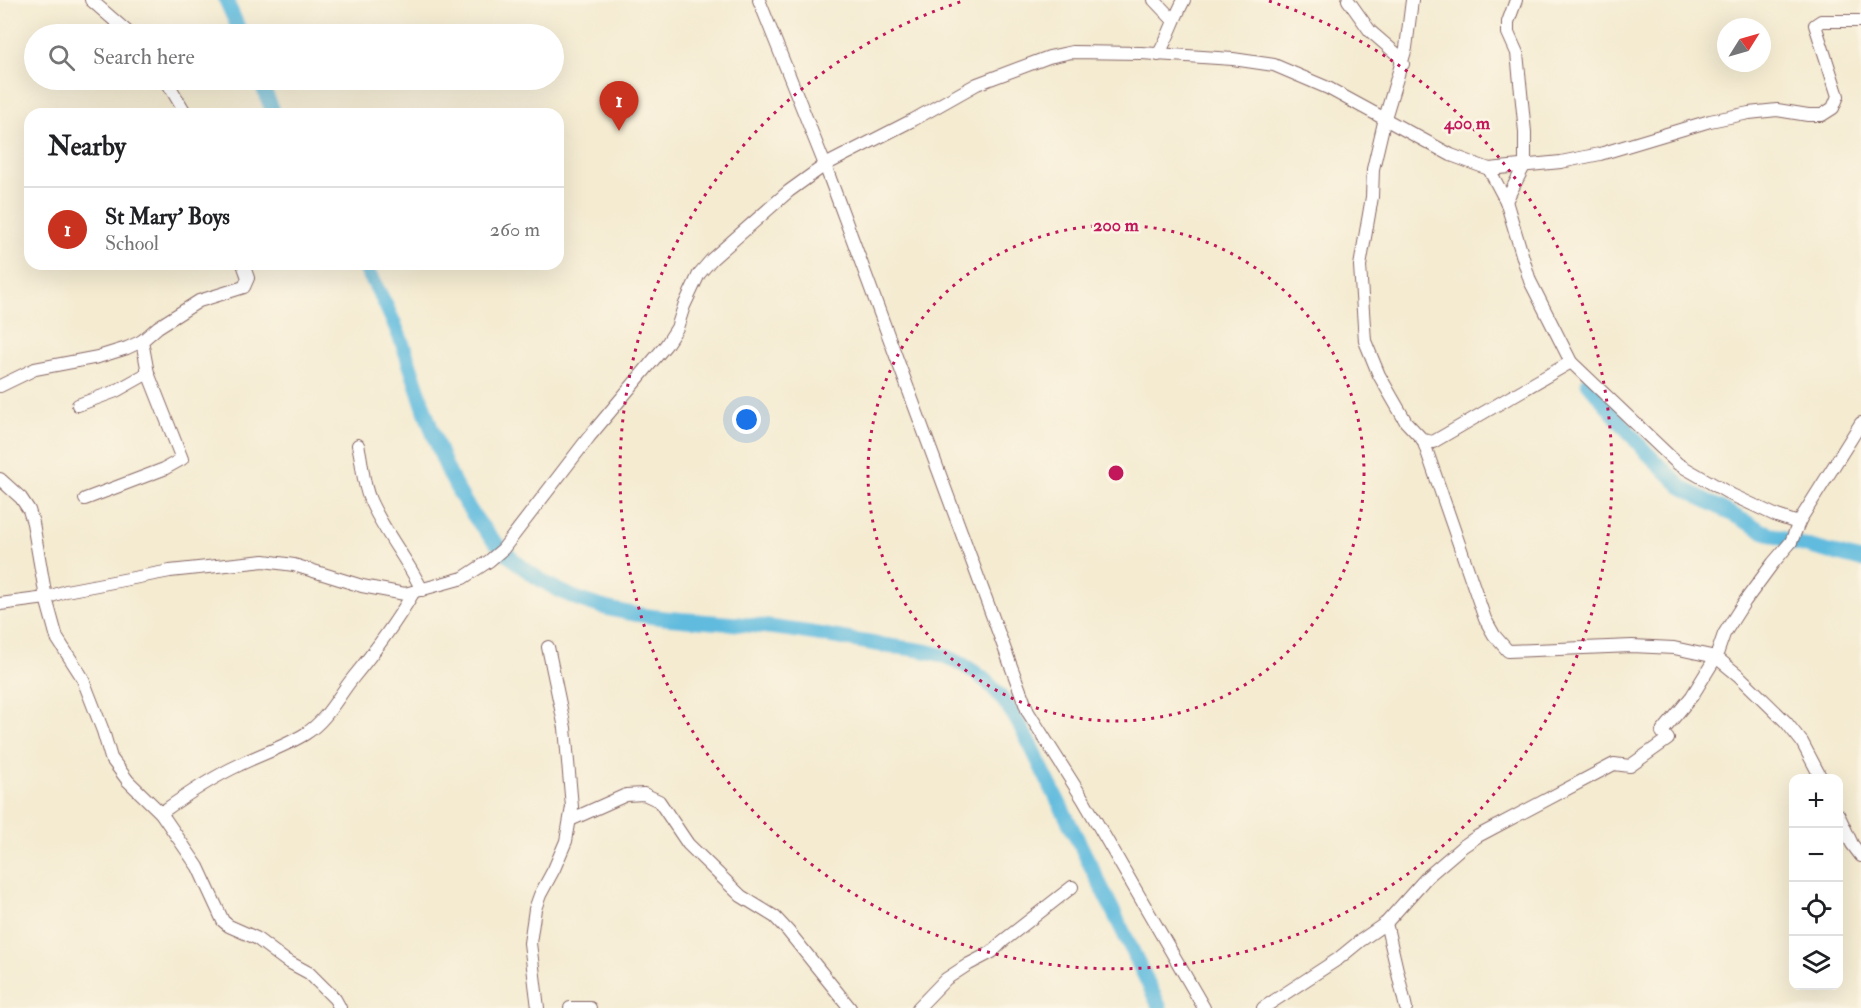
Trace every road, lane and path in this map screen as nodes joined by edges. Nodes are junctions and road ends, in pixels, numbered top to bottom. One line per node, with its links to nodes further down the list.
1 (91, 0): 10 (street)
2 (759, 0): 17 (street)
3 (1154, 0): 8 (street)
4 (1184, 0): 8 (street)
5 (1348, 0): 12 (street)
6 (1412, 0): 12 (street)
7 (1516, 0): 16 (street)
8 (1173, 20): 11 (street)
9 (1861, 21): 16 (street)
10 (119, 24)
11 (1158, 56): 15 (street); 17 (street)
12 (1403, 64): 15 (street)
13 (172, 90): 14 (street)
14 (182, 108)
15 (1385, 118): 18 (street); 27 (street)
16 (1525, 164): 18 (street); 19 (street)
17 (825, 165): 32 (street); 50 (street)
18 (1489, 169): 19 (street)
19 (1506, 201): 22 (street)
20 (245, 270): 21 (street)
21 (142, 341): 23 (street); 24 (street)
22 (1571, 362): 27 (street); 31 (street)
23 (148, 374): 25 (street); 30 (street)
24 (0, 386)
25 (78, 405)
26 (1861, 423): 31 (street)
27 (1423, 440): 36 (street)
28 (358, 445): 32 (street)
29 (0, 479): 33 (street)
30 (85, 499)
31 (1800, 520): 36 (street)
32 (417, 592): 33 (street); 38 (street)
33 (45, 598): 34 (street); 38 (street)
34 (0, 604)
35 (549, 647): 39 (street)
36 (1716, 657): 37 (street); 43 (street)
37 (1819, 774)
38 (161, 813): 44 (street)
39 (570, 820): 45 (street); 48 (street)
40 (1843, 823): 41 (street)
41 (1861, 856)
42 (1072, 887): 49 (street)
43 (1386, 923): 51 (street); 52 (street)
44 (340, 1008)
45 (538, 1008)
46 (570, 1008): 47 (street)
47 (590, 1008)
48 (850, 1008)
49 (918, 1008)
50 (1204, 1008)
51 (1263, 1008)
52 (1406, 1008)

